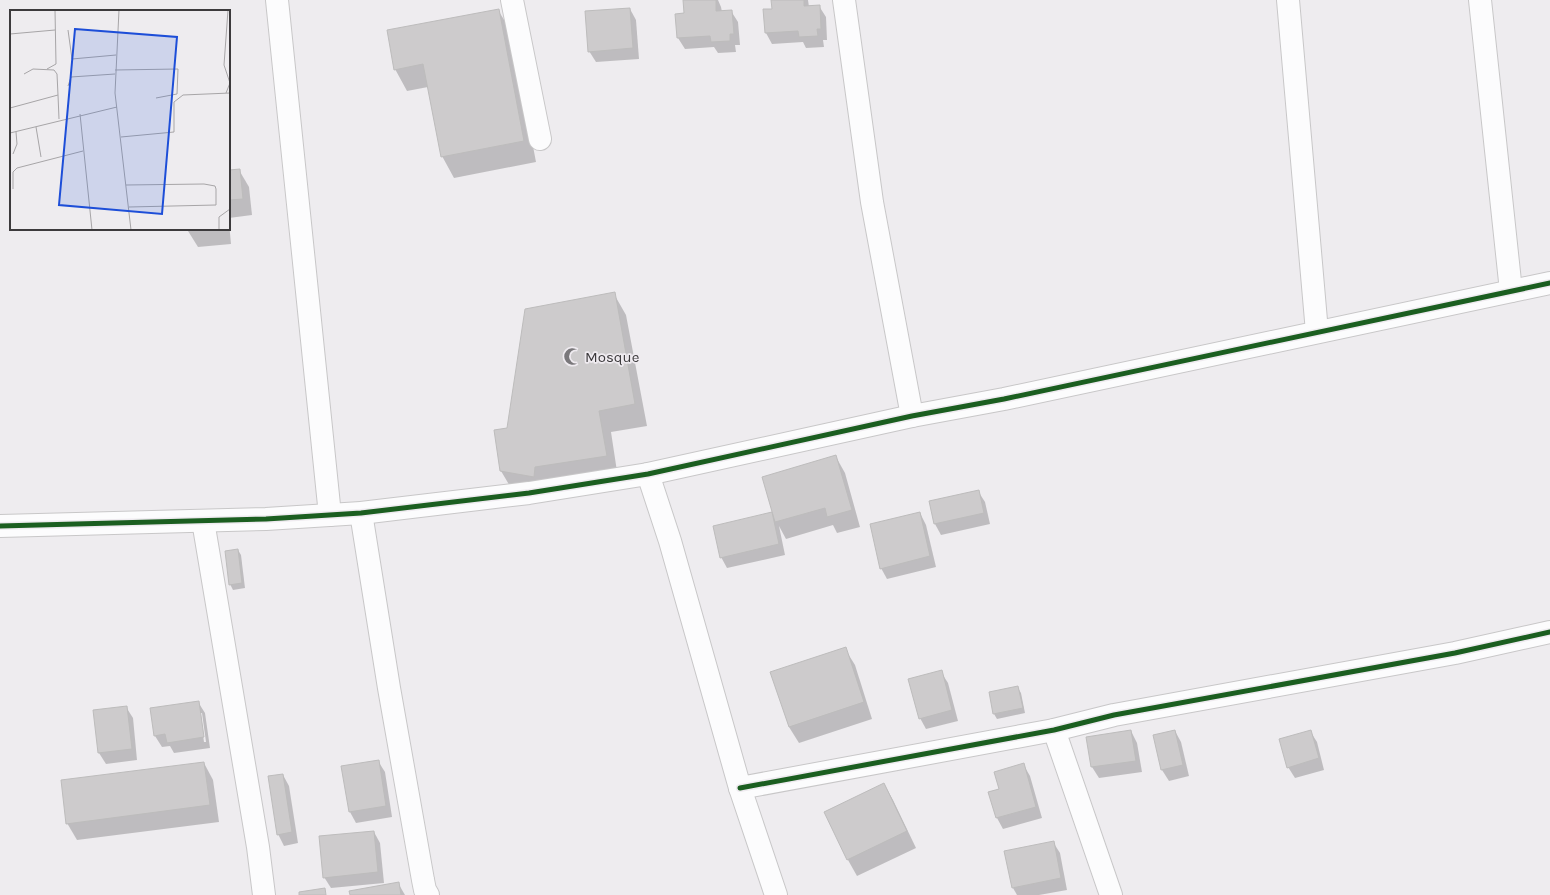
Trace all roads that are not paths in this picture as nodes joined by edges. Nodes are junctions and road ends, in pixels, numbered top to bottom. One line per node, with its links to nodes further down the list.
1 (277, 0): 13 (street)
2 (512, 0): 6 (street)
3 (844, 0): 10 (street)
4 (1288, 0): 9 (street)
5 (1480, 0): 8 (street)
6 (540, 139)
7 (1550, 283): 8 (street)
8 (1511, 291): 9 (street)
9 (1317, 332): 10 (street)
10 (912, 416): 11 (street)
11 (648, 474): 12 (street); 18 (street)
12 (361, 513): 13 (street); 20 (street)
13 (330, 515): 14 (street)
14 (203, 520): 15 (street); 19 (street)
15 (0, 526)
16 (1550, 632): 17 (street)
17 (1054, 730): 18 (street); 22 (street)
18 (740, 788): 21 (street)
19 (264, 895)
20 (428, 895)
21 (776, 895)
22 (1111, 895)

